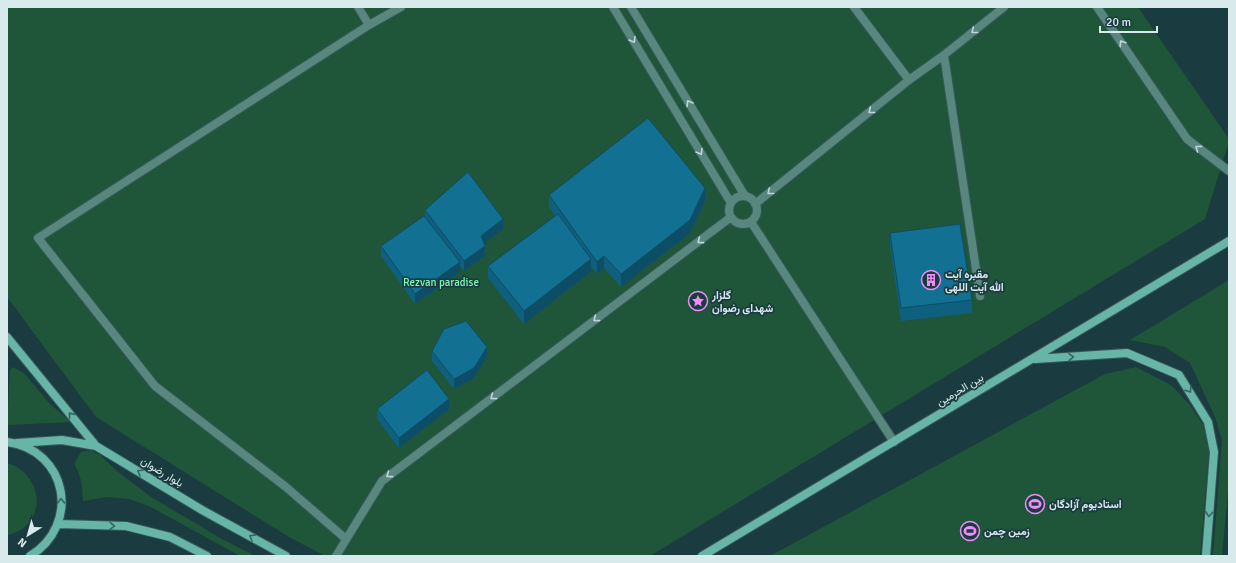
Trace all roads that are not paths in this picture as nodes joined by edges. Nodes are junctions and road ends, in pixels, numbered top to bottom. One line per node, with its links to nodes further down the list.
1 (358, 7): 8 (street)
2 (401, 7): 8 (street)
3 (613, 7): 13 (street, one-way to 13)
4 (631, 7): 12 (street, one-way to 4)
5 (854, 7): 10 (street)
6 (1004, 7): 9 (street, one-way to 9)
7 (1097, 7): 11 (street, one-way to 7)
8 (368, 25): 26 (street)
9 (944, 55): 10 (street); 18 (street)
10 (909, 80): 14 (street, one-way to 14)
11 (1229, 171)
12 (745, 196): 13 (street); 14 (street)
13 (731, 203): 15 (street)
14 (755, 204): 16 (street)
15 (731, 217): 16 (street); 26 (street, one-way to 26)
16 (751, 222): 22 (street)
17 (1229, 241): 20 (street, بین الحرمین)
18 (980, 296)
19 (7, 337): 24 (street, one-way to 19)
20 (1033, 359): 22 (street, بین الحرمین); 32 (street, one-way to 32)
21 (7, 442): 23 (street)
22 (894, 442): 31 (street, بین الحرمین)
23 (17, 443): 24 (street, بلوار رضوان); 25 (street, one-way to 23)
24 (96, 446): 29 (street, بلوار رضوان, one-way to 24)
25 (59, 524): 27 (street); 28 (street, one-way to 28)
26 (346, 539): 30 (street)
27 (30, 556)
28 (207, 556)
29 (286, 556)
30 (336, 556)
31 (702, 556)
32 (1206, 556)

